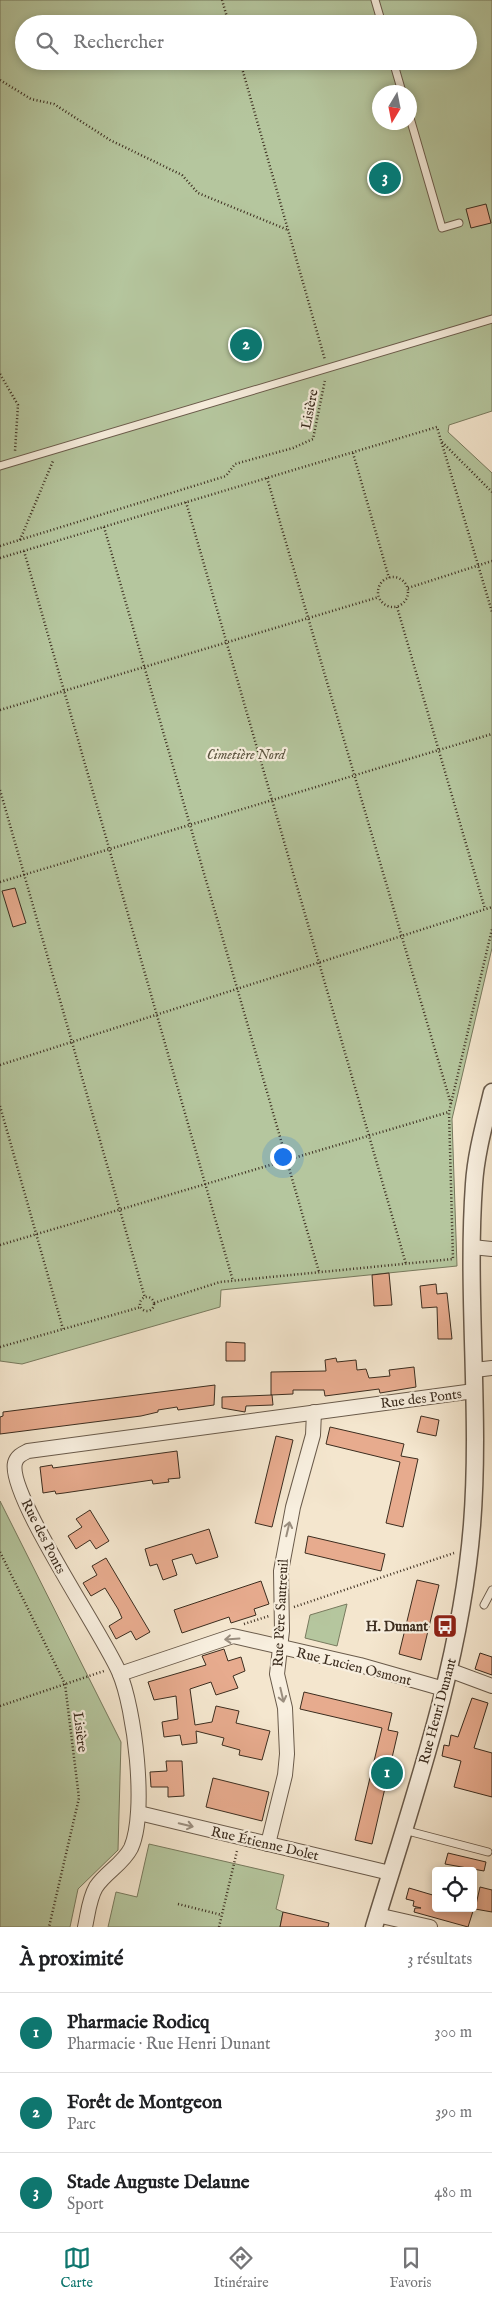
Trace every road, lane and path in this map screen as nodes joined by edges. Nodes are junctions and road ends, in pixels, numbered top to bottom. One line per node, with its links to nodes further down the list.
1 (222, 0): 3 (path)
2 (375, 0): 4 (lane)
3 (226, 15)
4 (379, 15)
5 (243, 70): 11 (path, Lisière)
6 (396, 70): 8 (lane)
7 (0, 80): 11 (path)
8 (400, 85)
9 (413, 130): 10 (lane)
10 (460, 223)
11 (288, 230): 13 (path, Lisière)
12 (492, 319): 13 (lane)
13 (327, 368): 16 (lane); 24 (path, Lisière)
14 (0, 374): 18 (path)
15 (442, 442): 17 (path); 21 (path); 29 (path)
16 (58, 449): 18 (lane); 24 (path)
17 (353, 453): 20 (path); 30 (path)
18 (14, 462): 19 (lane)
19 (0, 466)
20 (268, 478): 22 (path); 35 (path)
21 (492, 492)
22 (186, 502): 23 (path); 36 (path)
23 (104, 527): 26 (path); 37 (path)
24 (20, 540): 25 (path, Lisière)
25 (0, 546)
26 (24, 551): 27 (path); 38 (path)
27 (0, 558)
28 (492, 562): 29 (path)
29 (478, 566): 31 (path); 34 (path)
30 (389, 578): 31 (path); 32 (path)
31 (408, 588): 33 (path)
32 (379, 597): 33 (path); 35 (path)
33 (397, 607): 41 (path)
34 (492, 612)
35 (309, 618): 36 (path); 42 (path)
36 (228, 642): 37 (path); 44 (path)
37 (145, 667): 38 (path); 45 (path)
38 (64, 691): 39 (path); 46 (path)
39 (0, 710)
40 (492, 734): 41 (path)
41 (439, 750): 42 (path); 50 (path)
42 (354, 776): 44 (path); 52 (path)
43 (0, 790): 47 (path)
44 (273, 800): 45 (path); 53 (path)
45 (191, 825): 46 (path); 54 (path)
46 (110, 849): 47 (path); 55 (path)
47 (24, 875): 48 (path); 56 (path)
48 (0, 882)
49 (492, 906): 50 (path)
50 (485, 909): 52 (path)
51 (492, 929): 59 (path)
52 (400, 936): 53 (path); 59 (path)
53 (320, 961): 54 (path); 63 (path)
54 (238, 987): 55 (path); 64 (path)
55 (157, 1014): 56 (path); 65 (path)
56 (72, 1042): 57 (path); 66 (path)
57 (0, 1064)
58 (492, 1092): 62 (street, Rue Henri Dunant)
59 (451, 1104): 61 (path)
60 (0, 1106): 67 (path)
61 (449, 1112): 63 (path); 71 (path)
62 (488, 1124): 69 (street, Rue Henri Dunant)
63 (370, 1136): 64 (path); 71 (path)
64 (288, 1160): 65 (path); 72 (path)
65 (206, 1184): 66 (path); 73 (path)
66 (120, 1209): 67 (path); 74 (path)
67 (36, 1234): 68 (path); 77 (path)
68 (0, 1245)
69 (472, 1247): 70 (street); 80 (street, Rue Henri Dunant)
70 (492, 1249)
71 (406, 1264): 72 (path)
72 (319, 1272): 73 (path)
73 (233, 1281): 75 (path)
74 (145, 1298): 75 (path); 76 (path)
75 (154, 1303): 76 (path)
76 (141, 1307): 77 (path)
77 (63, 1329): 78 (path)
78 (0, 1347)
79 (492, 1368): 80 (street)
80 (475, 1370): 81 (street, Rue Henri Dunant)
81 (474, 1391): 82 (street, Rue des Ponts); 88 (street, Rue Henri Dunant)
82 (314, 1412): 86 (street, Rue Père Sautreuil, one-way to 82); 87 (street, Rue des Ponts)
83 (0, 1552): 89 (path, Lisière)
84 (492, 1590): 85 (lane)
85 (484, 1605)
86 (280, 1647): 87 (street, Rue Lucien Osmont, one-way to 87); 91 (street, Rue Lucien Osmont); 96 (street, Rue Père Sautreuil, one-way to 96)
87 (118, 1670): 89 (path); 93 (street, Rue des Ponts)
88 (449, 1670): 90 (street); 91 (street, Rue Henri Dunant)
89 (65, 1684): 92 (path); 102 (path, Lisière)
90 (492, 1686)
91 (444, 1689): 94 (street, Rue Henri Dunant)
92 (0, 1706)
93 (139, 1814): 95 (street, Rue Étienne Dolet, one-way to 95); 103 (street, Rue des Ponts)
94 (404, 1830): 97 (lane); 98 (street, Rue Henri Dunant)
95 (241, 1837): 96 (street, Rue Étienne Dolet); 100 (path)
96 (268, 1844): 98 (street, Rue Étienne Dolet)
97 (488, 1852)
98 (390, 1873): 101 (street, Rue Henri Dunant)
99 (178, 1904): 100 (path)
100 (222, 1915): 104 (path)
101 (376, 1921): 105 (street)
102 (49, 1927)
103 (85, 1927)
104 (219, 1927)
105 (430, 1927)

